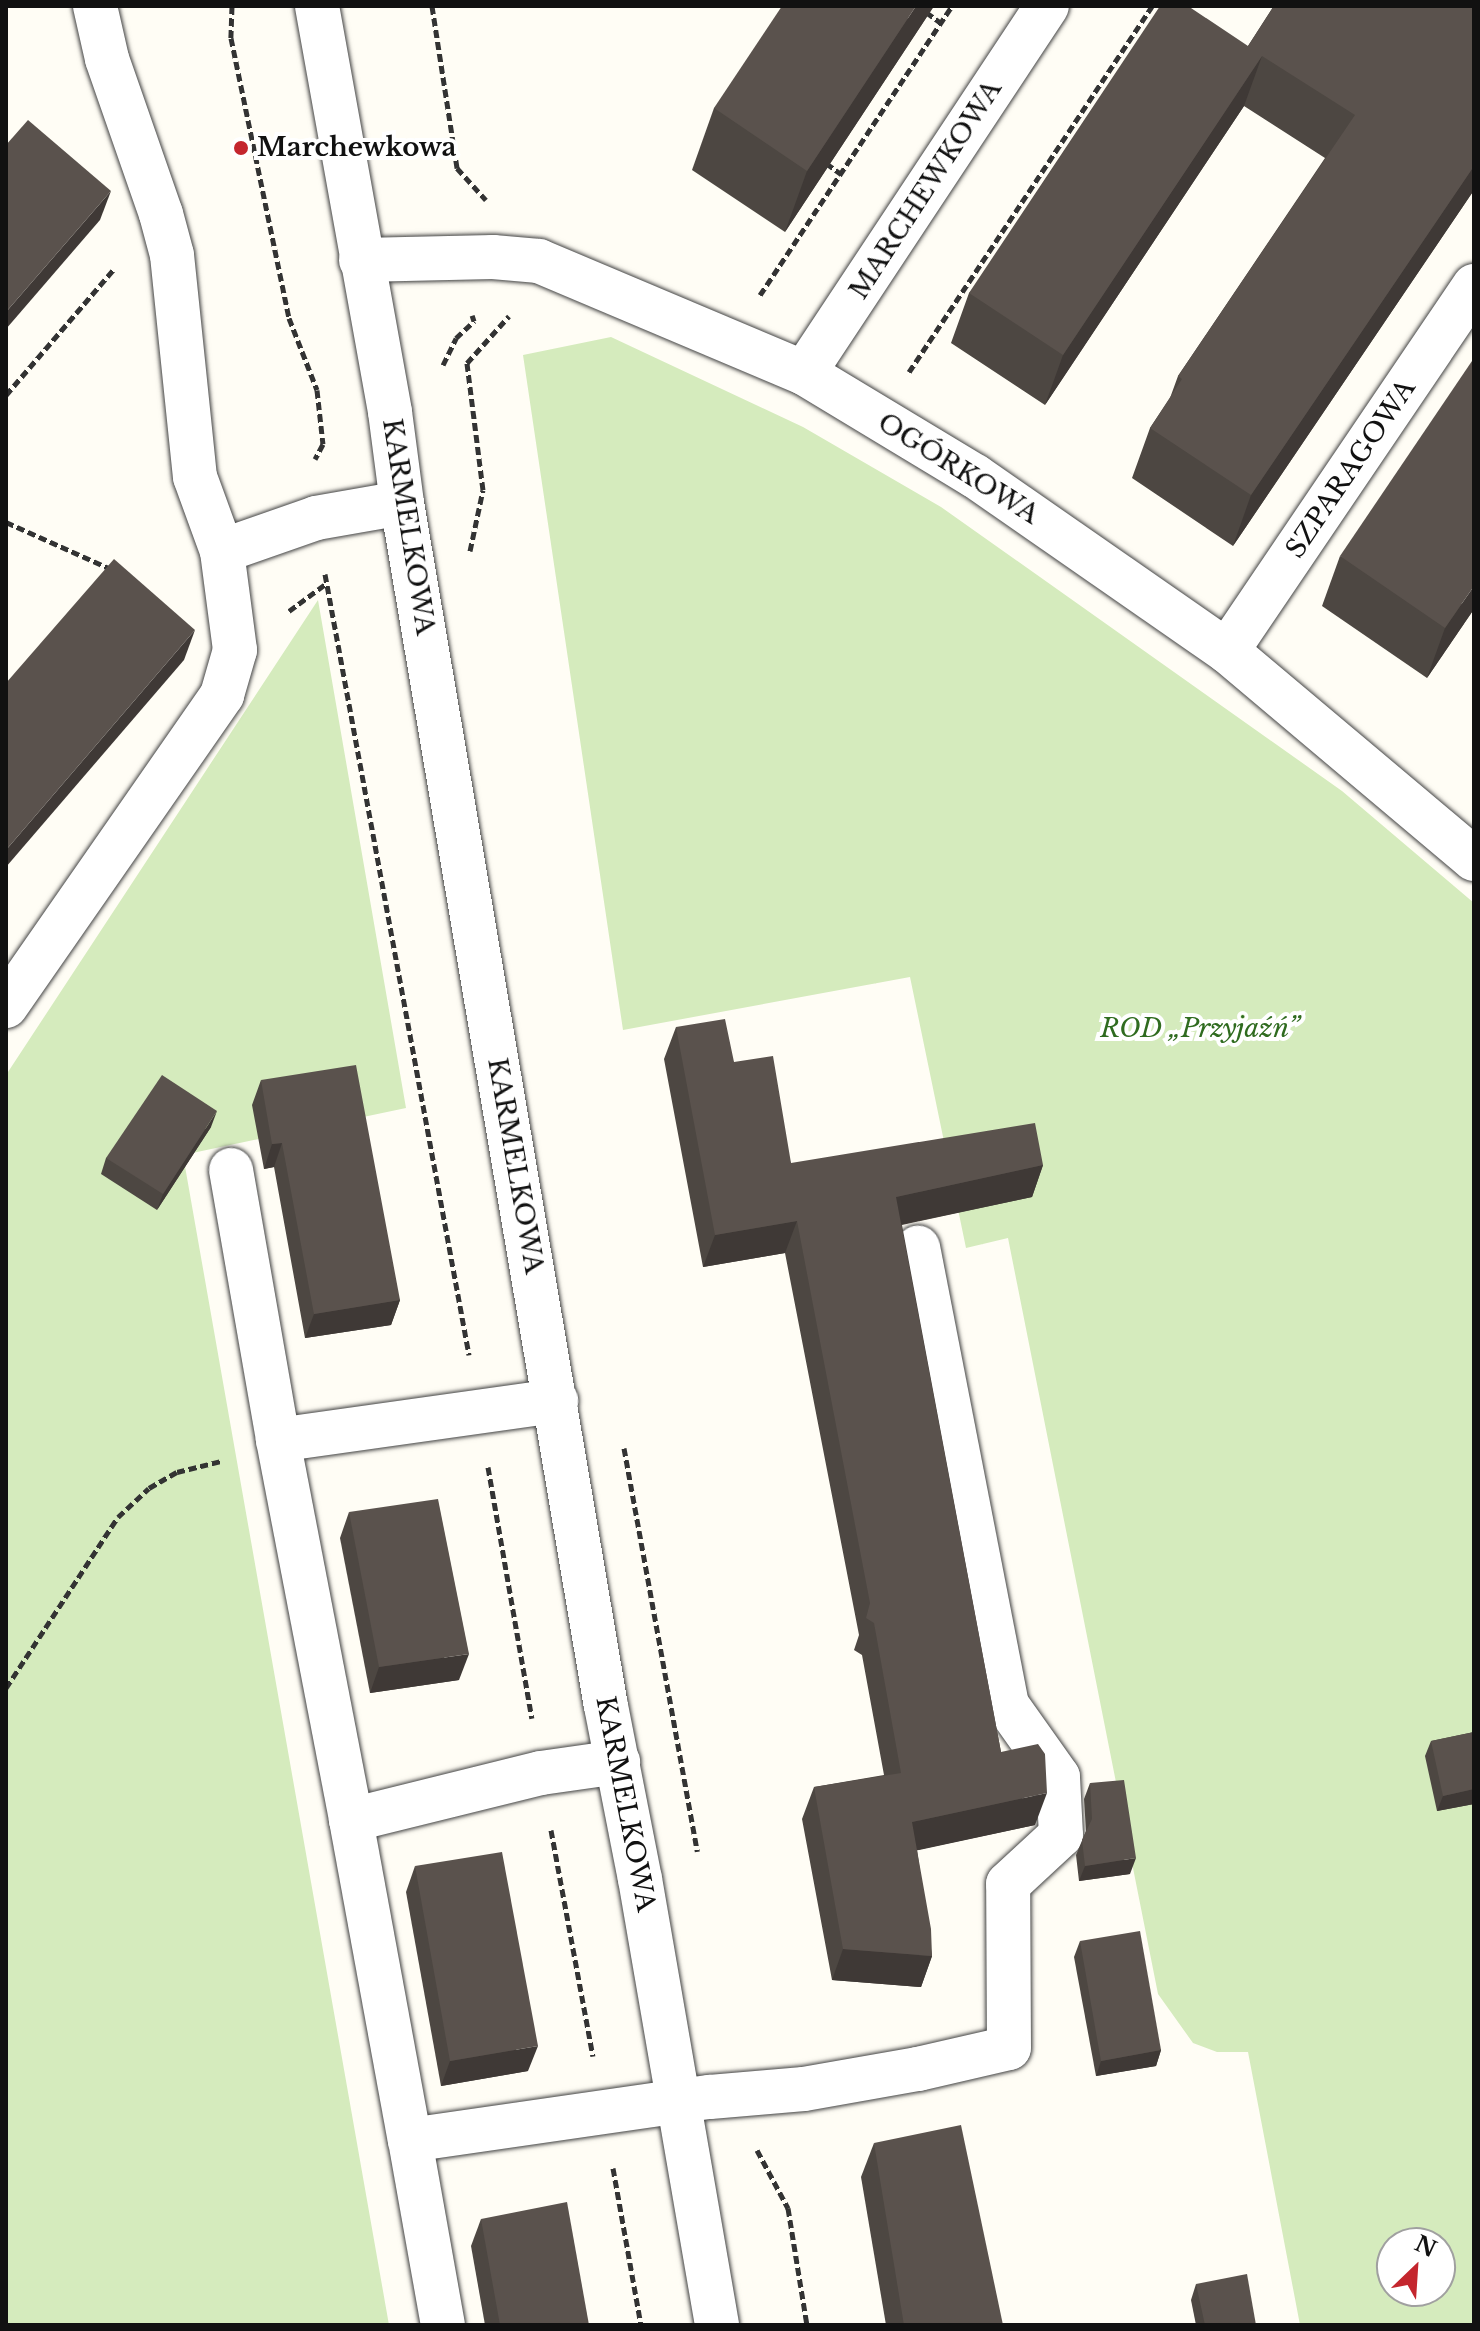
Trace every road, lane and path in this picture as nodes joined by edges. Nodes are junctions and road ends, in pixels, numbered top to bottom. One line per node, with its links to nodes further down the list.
1 (95, 6): 14 (street)
2 (232, 6): 26 (path)
3 (317, 6): 17 (street, KARMELKOWA)
4 (432, 6): 15 (path)
5 (952, 6): 9 (path)
6 (1047, 6): 23 (street, MARCHEWKOWA)
7 (1152, 6): 10 (path)
8 (926, 12): 9 (path)
9 (941, 23): 13 (path)
10 (1081, 113): 11 (path); 16 (path)
11 (1091, 120)
12 (826, 163): 13 (path)
13 (841, 174): 18 (path)
14 (161, 214): 25 (path); 29 (street)
15 (509, 257): 17 (street, OGÓRKOWA); 23 (street, OGÓRKOWA); 30 (path)
16 (984, 259): 19 (path); 24 (path)
17 (361, 260): 27 (street, KARMELKOWA)
18 (780, 265)
19 (994, 265)
20 (1474, 286): 33 (street, SZPARAGOWA)
21 (470, 311): 22 (path)
22 (442, 372)
23 (804, 373): 33 (street, OGÓRKOWA)
24 (906, 377)
25 (6, 395)
26 (308, 471)
27 (402, 503): 29 (street); 38 (street, KARMELKOWA)
28 (6, 522): 32 (path)
29 (222, 551): 35 (street)
30 (469, 556)
31 (323, 561): 39 (path)
32 (115, 571)
33 (1227, 651): 34 (street, OGÓRKOWA)
34 (1474, 859)
35 (6, 1006)
36 (231, 1170): 40 (street)
37 (918, 1248): 48 (street)
38 (556, 1401): 39 (street); 44 (street, KARMELKOWA)
39 (479, 1414): 40 (street); 45 (path)
40 (278, 1440): 46 (street)
41 (623, 1441): 47 (path)
42 (221, 1461): 43 (path)
43 (6, 1688)
44 (618, 1762): 45 (street); 48 (street, KARMELKOWA)
45 (541, 1773): 46 (street); 49 (path)
46 (351, 1820): 50 (street)
47 (698, 1857)
48 (678, 2104): 49 (street); 54 (street, KARMELKOWA)
49 (604, 2114): 50 (street); 53 (path)
50 (410, 2140): 52 (street)
51 (754, 2144): 55 (path)
52 (443, 2325)
53 (641, 2325)
54 (717, 2325)
55 (807, 2325)

